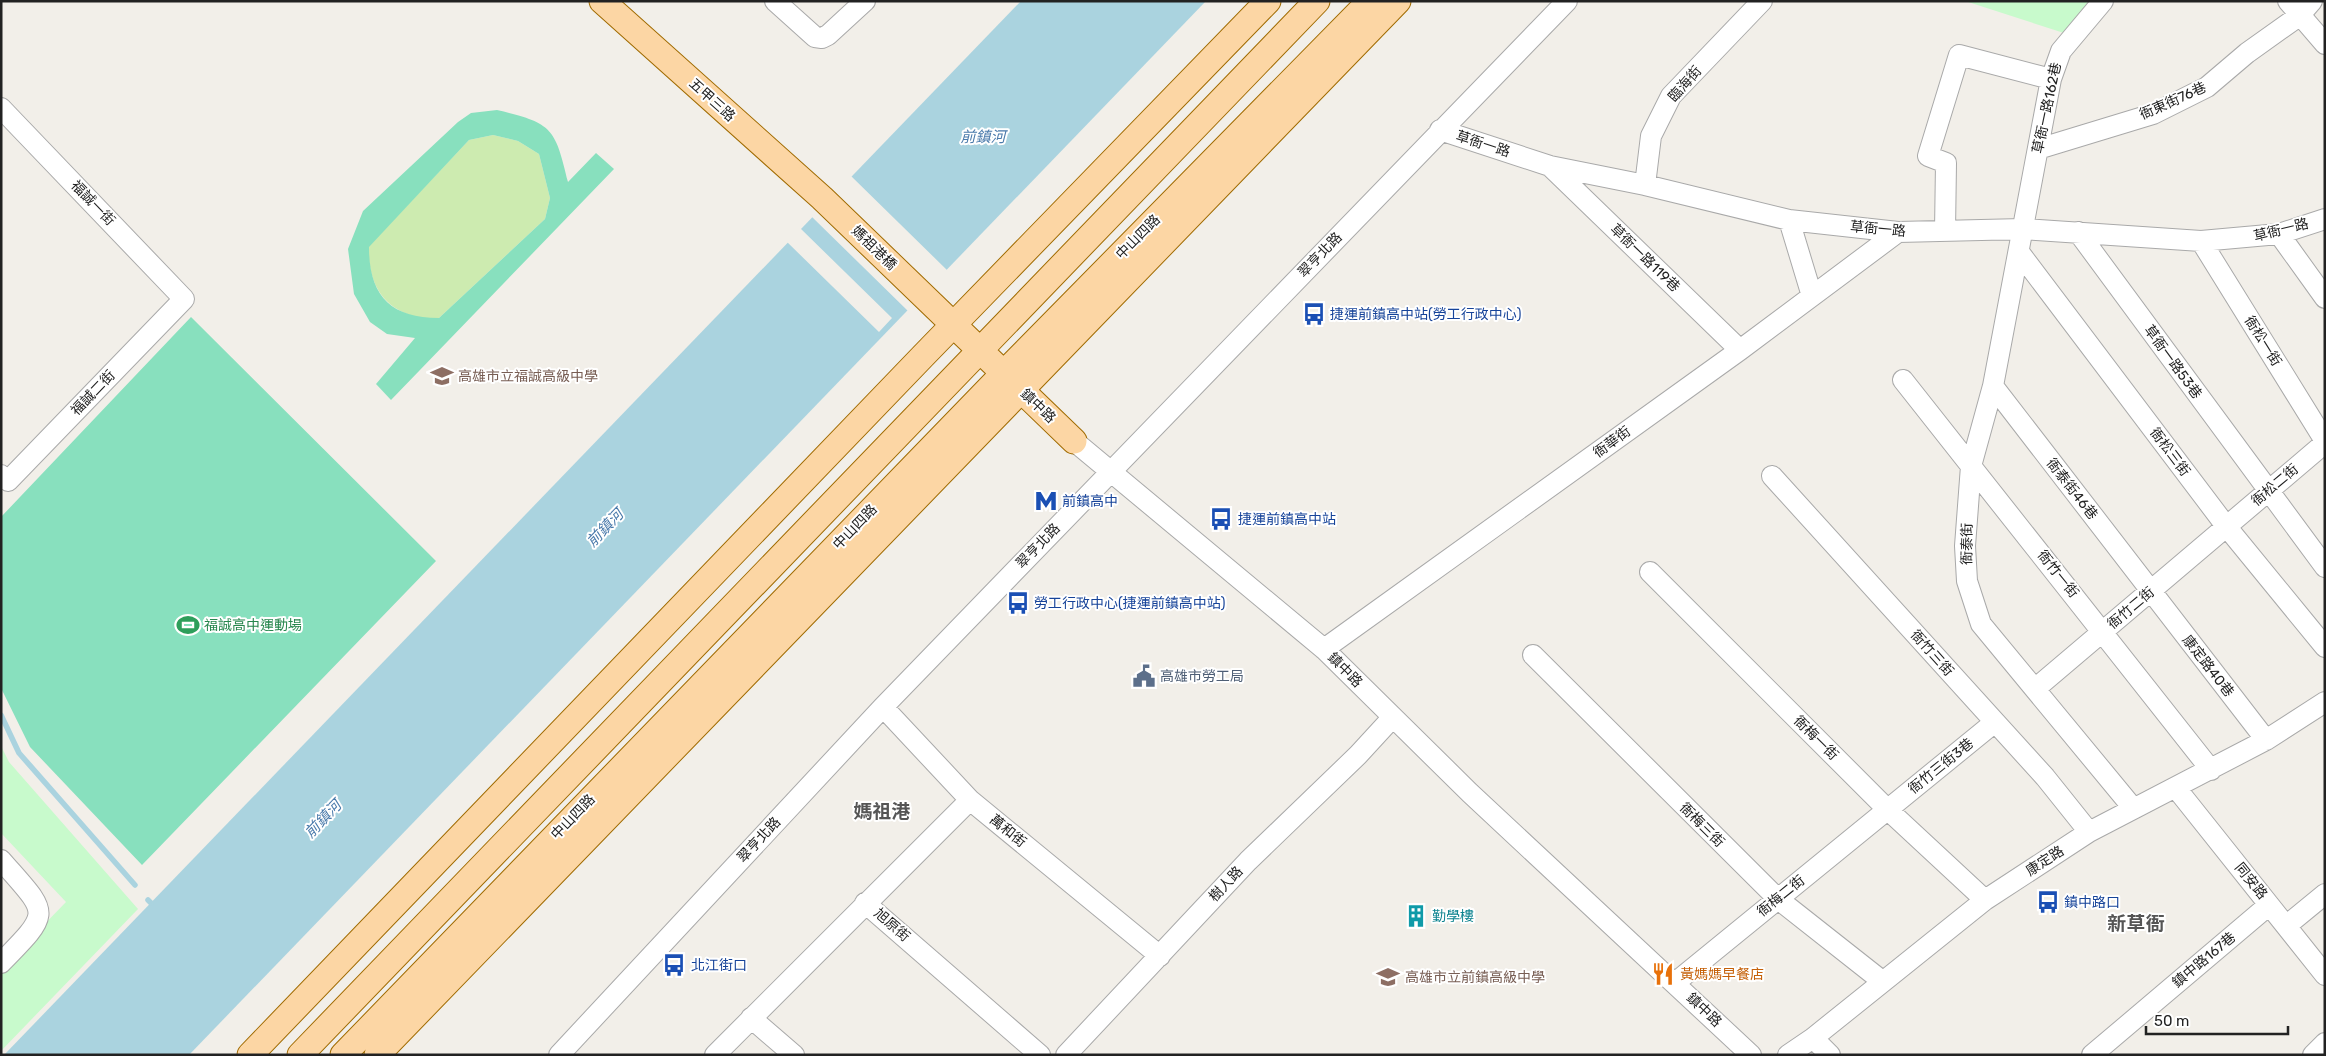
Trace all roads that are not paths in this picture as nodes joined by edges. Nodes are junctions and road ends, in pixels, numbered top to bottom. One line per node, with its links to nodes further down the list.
1 (602, 1): 19 (main road, 五甲三路)
2 (775, 1): 3 (street)
3 (865, 1)
4 (1268, 1): 33 (main road)
5 (1317, 1): 34 (main road)
6 (1370, 1): 36 (main road, 中山四路)
7 (1398, 1): 39 (main road, 中山四路)
8 (1567, 1): 15 (street, 翠亨北路)
9 (1762, 1): 18 (street, 臨海街)
10 (2103, 1): 13 (street, 草衙一路162巷)
11 (2300, 6): 12 (street); 16 (street, 衙東街76巷)
12 (2325, 44)
13 (2051, 79): 16 (street, 草衙一路162巷); 23 (street)
14 (1, 108): 31 (street, 福誠一街)
15 (1440, 130): 17 (street, 草衙一路); 43 (street, 翠亨北路)
16 (2038, 149): 22 (street, 草衙一路162巷)
17 (1550, 166): 18 (street, 草衙一路); 35 (street, 草衙一路119巷)
18 (1645, 185): 21 (street, 草衙一路)
19 (822, 198): 32 (main road, 媽祖港橋)
20 (2325, 219): 26 (street, 草衙一路)
21 (1788, 220): 24 (street, 草衙一路); 29 (street)
22 (2023, 229): 23 (street, 草衙一路); 25 (street, 草衙一路); 28 (street, 衙泰街)
23 (1945, 231): 24 (street, 草衙一路)
24 (1898, 232): 29 (street, 衙華街)
25 (2078, 232): 27 (street, 草衙一路); 46 (street, 草衙一路53巷)
26 (2279, 234): 27 (street, 草衙一路); 30 (street)
27 (2201, 241): 41 (street, 衙松一街)
28 (2019, 252): 38 (street, 衙泰街); 47 (street, 衙松三街)
29 (1812, 296): 35 (street, 衙華街)
30 (2325, 298)
31 (184, 299): 45 (street, 福誠二街)
32 (926, 299): 33 (main road, 鎮中路)
33 (953, 324): 34 (main road, 鎮中路); 83 (main road)
34 (979, 349): 36 (main road, 鎮中路); 84 (main road)
35 (1740, 350): 53 (street, 衙華街)
36 (1004, 373): 39 (main road, 鎮中路); 85 (main road, 中山四路)
37 (1903, 380): 42 (street, 衙竹一街)
38 (1993, 386): 42 (street, 衙泰街); 50 (street, 衙泰街46巷)
39 (1021, 390): 40 (main road, 鎮中路); 86 (main road, 中山四路)
40 (1074, 441): 43 (street, 鎮中路)
41 (2325, 442): 46 (street, 衙松二街)
42 (1971, 466): 51 (street, 衙竹一街); 55 (street, 衙泰街)
43 (1111, 471): 53 (street, 鎮中路); 57 (street, 翠亨北路)
44 (1772, 476): 59 (street, 衙竹三街)
45 (3, 481)
46 (2268, 492): 47 (street, 衙松二街); 48 (street, 草衙一路53巷)
47 (2226, 526): 50 (street, 衙竹二街); 52 (street, 衙松三街)
48 (2325, 567)
49 (1650, 572): 65 (street, 衙梅一街)
50 (2150, 591): 51 (street, 衙竹二街); 60 (street, 康定路40巷)
51 (2103, 631): 55 (street, 衙竹二街); 61 (street, 衙竹一街)
52 (2325, 647)
53 (1324, 649): 58 (street, 鎮中路)
54 (1533, 656): 69 (street, 衙梅三街)
55 (2036, 688): 64 (street, 衙泰街)
56 (2325, 702): 60 (street, 康定路)
57 (883, 707): 63 (street, 萬和街); 82 (street, 翠亨北路)
58 (1392, 718): 74 (street, 樹人路); 78 (street, 鎮中路)
59 (1995, 722): 65 (street, 衙竹三街3巷); 66 (street, 衙竹三街)
60 (2266, 740): 61 (street, 康定路)
61 (2211, 770): 62 (street, 康定路)
62 (2176, 788): 64 (street, 康定路); 72 (street, 同安路)
63 (970, 800): 71 (street); 74 (street, 萬和街)
64 (2133, 808): 66 (street, 康定路)
65 (1887, 809): 69 (street, 衙梅二街); 70 (street, 衙梅一街)
66 (2089, 832): 70 (street, 康定路)
67 (1, 860): 75 (street)
68 (2325, 894): 73 (street)
69 (1778, 899): 77 (street, 衙梅三街); 78 (street, 衙梅二街)
70 (1985, 900): 77 (street, 康定路)
71 (865, 902): 79 (street, 旭原街); 89 (street, 旭原街)
72 (2269, 904): 73 (street, 同安路); 94 (street, 鎮中路167巷)
73 (2286, 926): 76 (street, 同安路)
74 (1160, 956): 90 (street, 樹人路)
75 (1, 963)
76 (2325, 975)
77 (1882, 981): 80 (street, 康定路)
78 (1676, 982): 91 (street, 鎮中路)
79 (751, 1018): 87 (street, 旭原街); 88 (street)
80 (1813, 1038): 92 (street, 康定路); 93 (street)
81 (2325, 1043): 95 (street)
82 (559, 1054)
83 (250, 1055)
84 (300, 1055)
85 (343, 1055)
86 (377, 1055)
87 (715, 1055)
88 (794, 1055)
89 (1040, 1055)
90 (1066, 1055)
91 (1751, 1055)
92 (1788, 1055)
93 (1830, 1055)
94 (2092, 1055)
95 (2313, 1055)

